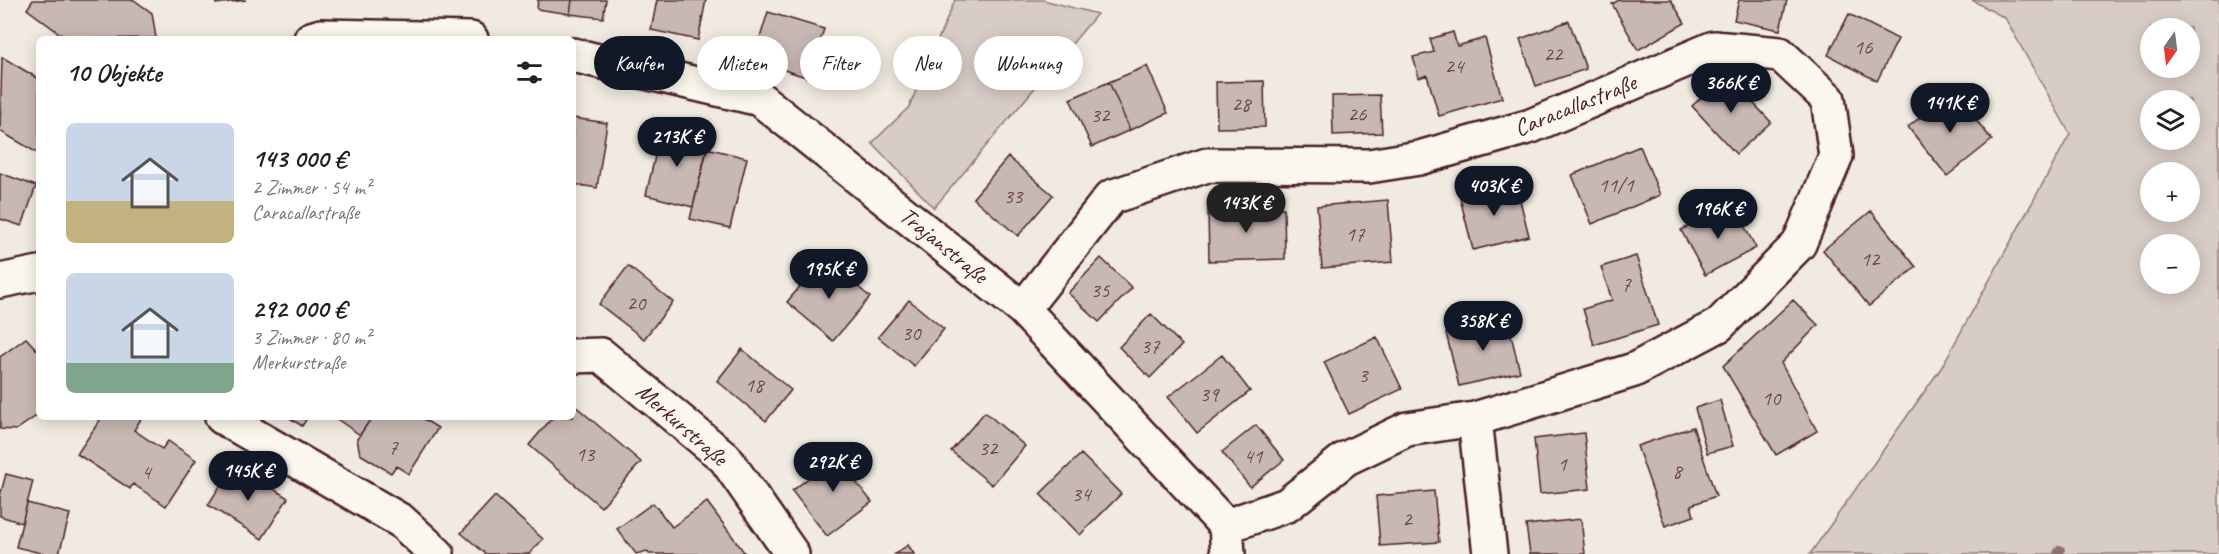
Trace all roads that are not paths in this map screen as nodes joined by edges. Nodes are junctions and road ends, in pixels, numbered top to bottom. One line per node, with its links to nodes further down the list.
1 (576, 56): 4 (street, Trajanstraße)
2 (36, 274): 3 (street)
3 (0, 281)
4 (1023, 309): 6 (street, Caracallastraße); 8 (street, Trajanstraße)
5 (576, 356): 10 (street, Merkurstraße)
6 (1475, 419): 8 (street, Caracallastraße); 11 (street)
7 (227, 420): 9 (street)
8 (1227, 540)
9 (437, 554)
10 (792, 554)
11 (1490, 554)

